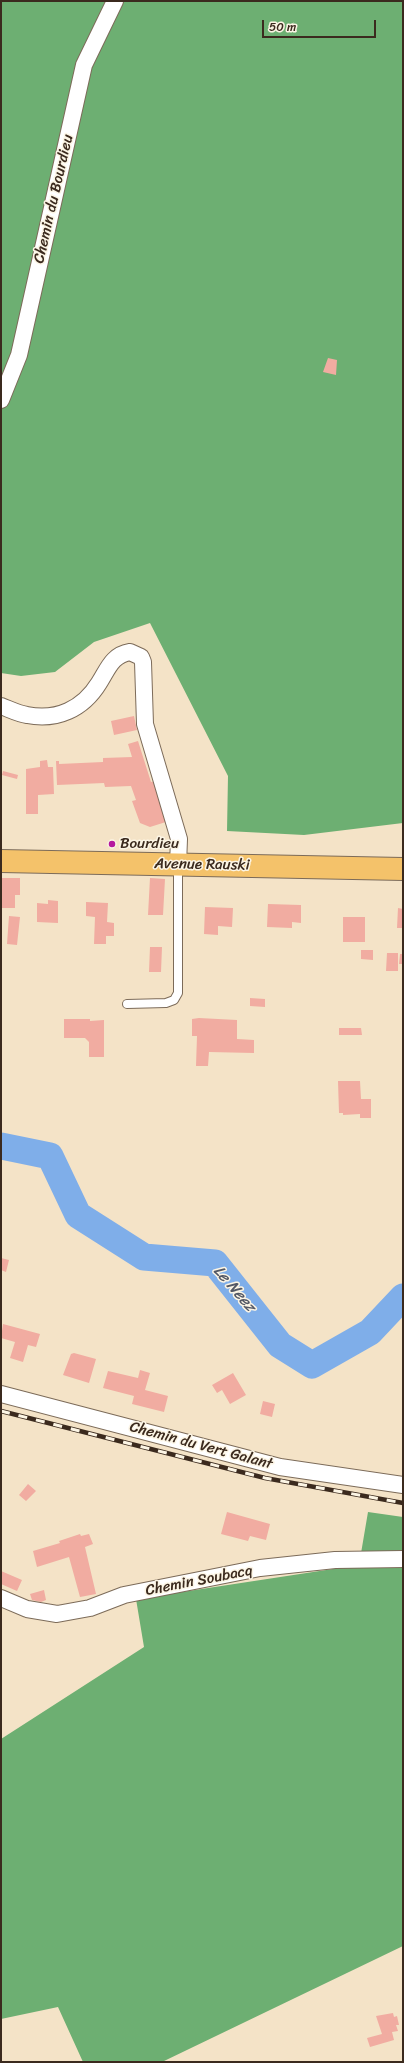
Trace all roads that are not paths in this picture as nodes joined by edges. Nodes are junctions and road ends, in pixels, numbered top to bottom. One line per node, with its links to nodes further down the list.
1 (115, 1): 2 (street, Chemin du Bourdieu)
2 (1, 400)
3 (1, 706): 5 (street)
4 (1, 861): 5 (main road, Avenue Rauski)
5 (178, 865): 6 (main road, Avenue Rauski); 7 (lane)
6 (403, 869)
7 (127, 1004)
8 (1, 1394): 9 (street, Chemin du Vert Galant)
9 (403, 1485)
10 (403, 1559): 11 (street, Chemin Soubacq)
11 (1, 1598)

